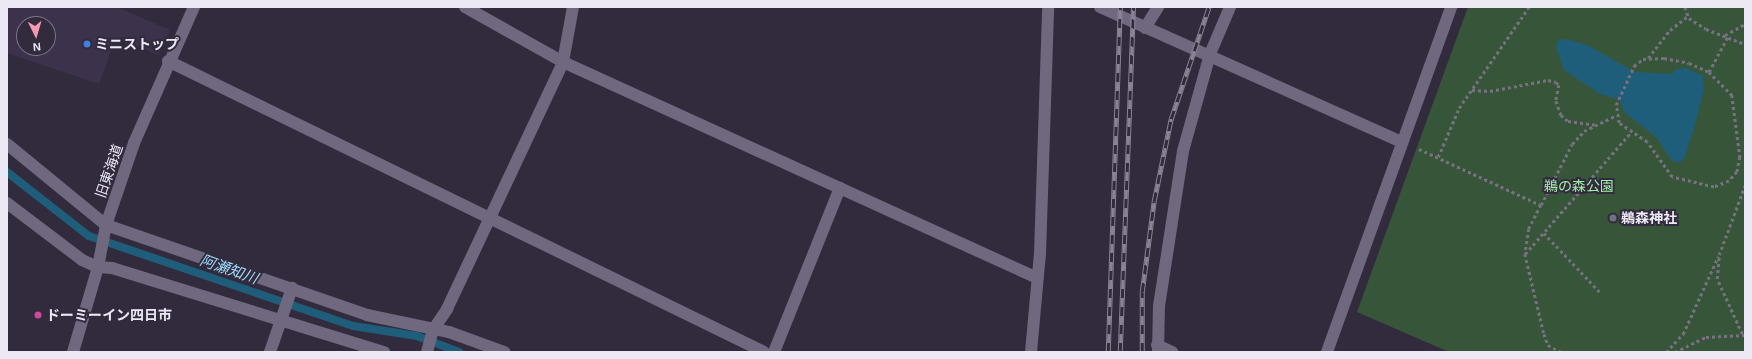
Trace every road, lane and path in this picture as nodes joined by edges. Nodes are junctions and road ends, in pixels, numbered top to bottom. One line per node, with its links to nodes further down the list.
1 (194, 7): 18 (street, 旧東海道)
2 (465, 7): 19 (street)
3 (573, 7): 19 (street)
4 (1048, 7): 38 (street)
5 (1100, 7): 13 (street)
6 (1158, 7): 13 (street)
7 (1230, 7): 16 (street)
8 (1451, 7): 25 (street)
9 (1529, 7): 21 (path)
10 (1685, 7): 11 (path)
11 (1688, 16): 14 (path); 17 (path)
12 (1745, 24): 14 (path)
13 (1145, 28): 16 (street)
14 (1726, 36): 15 (path); 20 (path)
15 (1745, 44)
16 (1210, 54): 25 (street); 44 (street)
17 (1648, 59): 20 (path); 22 (path)
18 (168, 61): 32 (street); 33 (street, 旧東海道)
19 (563, 62): 29 (street); 32 (street)
20 (1709, 72): 24 (path)
21 (1472, 90): 23 (path); 27 (path)
22 (1615, 116): 23 (path); 24 (path)
23 (1595, 125): 31 (path)
24 (1631, 132): 34 (path)
25 (1402, 142): 27 (path); 54 (street)
26 (7, 144): 33 (street)
27 (1438, 157): 31 (path)
28 (1745, 185): 36 (path)
29 (840, 188): 38 (street); 51 (street)
30 (7, 203): 37 (street)
31 (1541, 205): 35 (path)
32 (490, 220): 42 (street); 50 (street)
33 (105, 227): 37 (street, 旧東海道); 39 (street)
34 (1544, 233): 35 (path); 40 (path)
35 (1525, 254): 55 (path)
36 (1719, 255): 43 (path); 56 (path)
37 (97, 262): 41 (street); 45 (street, 旧東海道)
38 (1035, 277): 52 (street)
39 (291, 292): 41 (street); 42 (street)
40 (1600, 292)
41 (281, 318): 46 (street); 47 (street)
42 (432, 332): 48 (street); 49 (street)
43 (1744, 335): 57 (path)
44 (1158, 348): 53 (street)
45 (73, 352)
46 (270, 352)
47 (384, 352)
48 (427, 352)
49 (504, 352)
50 (764, 352)
51 (774, 352)
52 (1031, 352)
53 (1172, 352)
54 (1327, 352)
55 (1561, 352)
56 (1666, 352)
57 (1675, 352)

